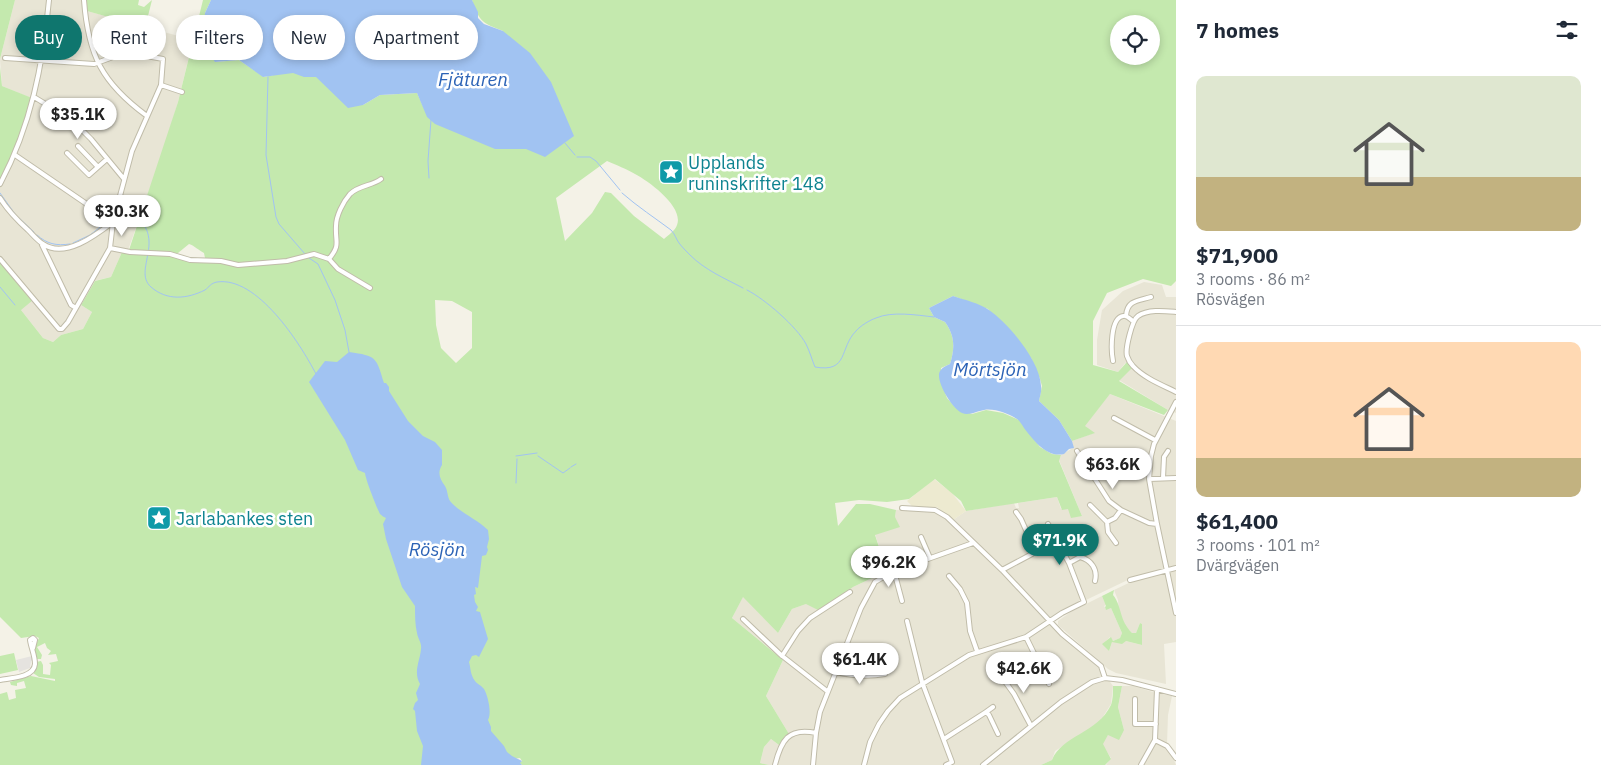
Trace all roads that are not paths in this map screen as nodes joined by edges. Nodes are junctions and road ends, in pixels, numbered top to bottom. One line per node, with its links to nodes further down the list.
1 (50, 0): 4 (street)
2 (84, 0): 5 (street)
3 (5, 58): 4 (street)
4 (41, 61): 5 (street); 8 (street)
5 (98, 63): 6 (street); 9 (street)
6 (160, 85): 7 (street); 9 (street)
7 (182, 92)
8 (34, 97): 10 (street); 11 (street)
9 (147, 116): 13 (street)
10 (15, 155): 15 (street); 17 (street)
11 (107, 159): 12 (street); 13 (street)
12 (98, 167): 12 (street)
13 (124, 179): 17 (street)
14 (381, 179): 21 (street)
15 (0, 184)
16 (0, 198): 18 (street)
17 (113, 222): 18 (street); 19 (street)
18 (42, 243): 24 (street)
19 (110, 248): 21 (street); 24 (street)
20 (0, 258): 24 (street)
21 (329, 259): 22 (street)
22 (370, 288)
23 (1151, 297): 26 (street)
24 (76, 308)
25 (1176, 312): 27 (street)
26 (1126, 316): 27 (street); 28 (street)
27 (1134, 321): 29 (street)
28 (1113, 361)
29 (1176, 392)
30 (1176, 402): 32 (street)
31 (1114, 418): 32 (street)
32 (1155, 440): 37 (street)
33 (1077, 451): 40 (street)
34 (1168, 451): 35 (street)
35 (1163, 478): 36 (street); 37 (street)
36 (1176, 478)
37 (1149, 479): 44 (street)
38 (1090, 505): 42 (street)
39 (902, 508): 47 (street)
40 (1121, 510): 42 (street); 44 (street)
41 (1016, 512): 53 (street)
42 (1107, 522): 48 (street)
43 (1048, 524): 51 (street)
44 (1157, 524): 55 (street)
45 (1072, 535): 49 (street)
46 (921, 536): 50 (street)
47 (973, 543): 50 (street); 53 (street)
48 (1116, 543)
49 (1080, 557): 51 (street); 58 (street)
50 (930, 558): 54 (street)
51 (1069, 563): 64 (street)
52 (1176, 568): 55 (street)
53 (1002, 570): 64 (street)
54 (894, 571): 60 (street); 69 (street)
55 (1167, 571): 57 (street); 61 (street)
56 (949, 576): 67 (street)
57 (1130, 580)
58 (1095, 581)
59 (850, 592): 68 (street)
60 (902, 601)
61 (1176, 613)
62 (743, 619): 68 (street)
63 (906, 621): 75 (street)
64 (1050, 622): 65 (street); 72 (street)
65 (1026, 637): 67 (street); 74 (street)
66 (33, 648): 73 (street)
67 (977, 651): 75 (street)
68 (782, 656): 77 (street)
69 (836, 672): 70 (street); 77 (street)
70 (885, 674)
71 (1001, 676): 83 (street)
72 (1105, 678): 76 (street); 83 (street)
73 (0, 680)
74 (1049, 684)
75 (924, 685): 86 (street); 91 (street)
76 (1157, 689): 78 (street); 82 (street)
77 (827, 691): 84 (street)
78 (1176, 694)
79 (1136, 699): 82 (street)
80 (993, 707): 81 (street)
81 (986, 712): 85 (street); 86 (street)
82 (1156, 724): 87 (street)
83 (1031, 726): 93 (street)
84 (816, 733): 89 (street); 90 (street)
85 (998, 734)
86 (944, 739): 92 (street)
87 (1155, 740): 88 (street); 94 (street)
88 (1176, 758)
89 (775, 765)
90 (814, 765)
91 (864, 765)
92 (946, 765)
93 (983, 765)
94 (1141, 765)

